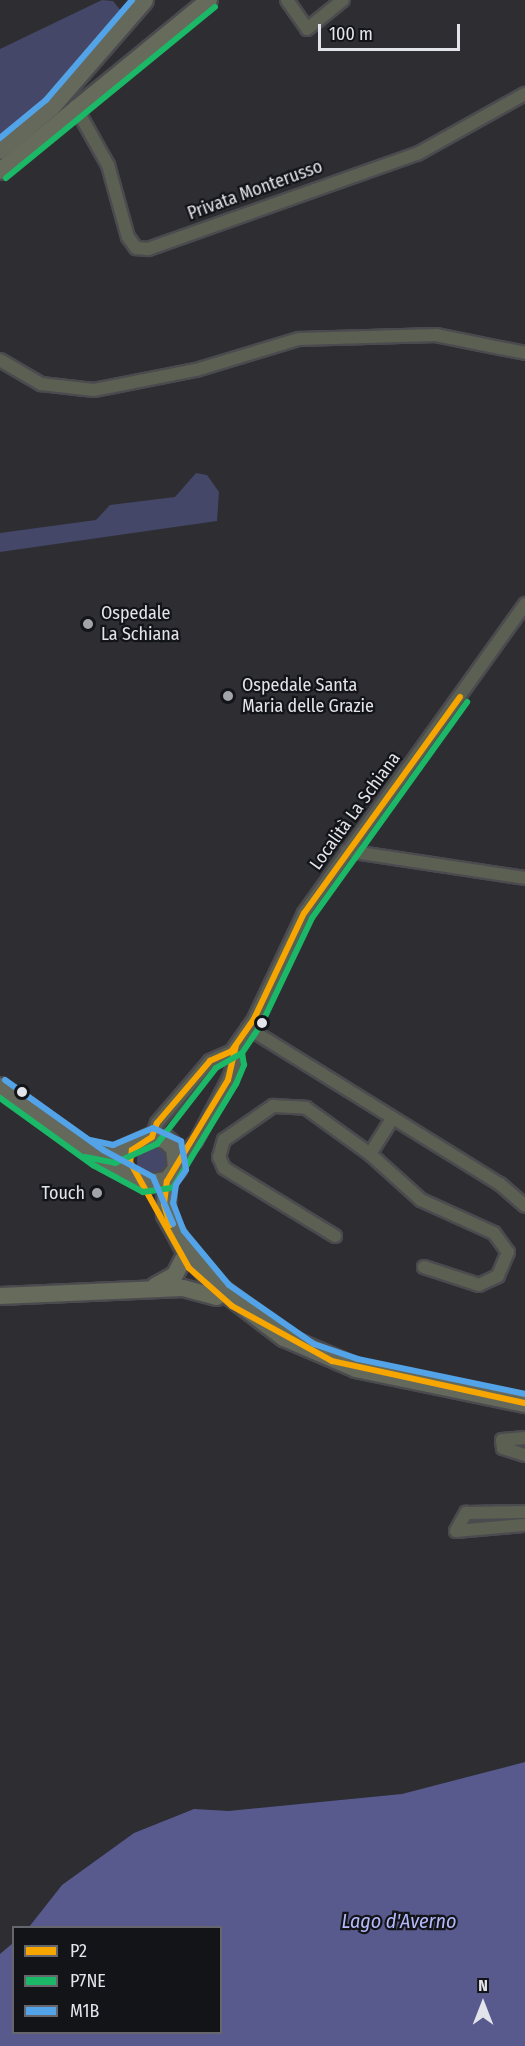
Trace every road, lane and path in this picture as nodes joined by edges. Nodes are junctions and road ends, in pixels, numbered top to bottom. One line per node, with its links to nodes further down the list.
1 (209, 0): 6 (street)
2 (287, 0): 3 (street)
3 (343, 0)
4 (138, 1): 7 (main road)
5 (525, 94): 6 (street, Privata Monterusso)
6 (75, 106): 8 (street)
7 (0, 150)
8 (0, 171)
9 (525, 353): 10 (street)
10 (0, 360)
11 (525, 604): 12 (street, Località La Schiana)
12 (347, 851): 13 (street); 14 (street, Località La Schiana)
13 (525, 878)
14 (248, 1028): 15 (street, Località La Schiana); 17 (street)
15 (232, 1051): 18 (street, Località La Schiana); 22 (street, Località La Schiana)
16 (0, 1087): 19 (main road)
17 (392, 1119): 21 (street); 25 (street)
18 (152, 1137): 20 (main road); 22 (main road)
19 (88, 1149): 20 (main road); 24 (main road)
20 (132, 1150): 24 (main road)
21 (370, 1154): 26 (street); 27 (street)
22 (178, 1161): 23 (main road)
23 (167, 1181): 24 (main road); 28 (main road)
24 (145, 1185): 28 (main road)
25 (525, 1206)
26 (335, 1236)
27 (424, 1267)
28 (194, 1273): 29 (street); 29 (street); 31 (main road); 31 (main road)
29 (151, 1288): 30 (street)
30 (0, 1296)
31 (245, 1311): 32 (main road)
32 (525, 1402)
33 (525, 1438): 34 (street)
34 (525, 1455)

